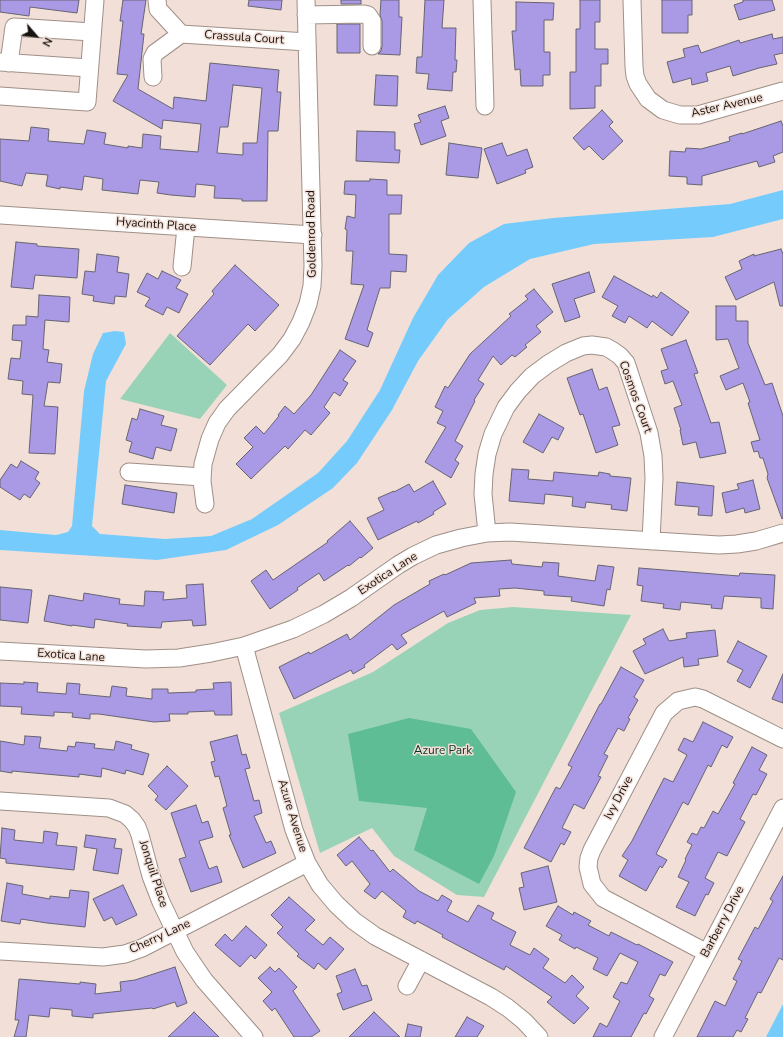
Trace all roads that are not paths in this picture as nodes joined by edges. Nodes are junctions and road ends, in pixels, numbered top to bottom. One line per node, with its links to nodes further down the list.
1 (95, 0): 6 (street)
2 (157, 0): 7 (street)
3 (482, 0): 15 (street)
4 (632, 0): 13 (street, Aster Avenue)
5 (306, 7): 8 (street, Goldenrod Road); 9 (street)
6 (92, 32): 10 (street); 11 (street)
7 (180, 34): 8 (street, Crassula Court); 12 (street)
8 (307, 42): 18 (street, Goldenrod Road)
9 (372, 46)
10 (4, 62): 11 (street)
11 (90, 68): 14 (street)
12 (153, 77)
13 (783, 91)
14 (0, 96)
15 (485, 106)
16 (0, 215): 17 (street, Hyacinth Place)
17 (186, 227): 18 (street, Hyacinth Place); 19 (street)
18 (313, 235): 21 (street, Goldenrod Road)
19 (182, 267)
20 (129, 472): 21 (street)
21 (202, 477): 22 (street, Goldenrod Road)
22 (205, 504)
23 (487, 533): 25 (street, Exotica Lane); 25 (street, Cosmos Court); 26 (street, Exotica Lane)
24 (783, 533): 25 (street, Exotica Lane)
25 (651, 541)
26 (244, 646): 27 (street, Exotica Lane); 31 (street, Azure Avenue)
27 (0, 651)
28 (783, 739): 34 (street, Ivy Drive)
29 (0, 801): 32 (street, Jonquil Place)
30 (783, 808): 34 (street, Barberry Drive)
31 (307, 863): 32 (street, Cherry Lane); 35 (street, Azure Avenue)
32 (174, 932): 33 (street, Cherry Lane); 37 (street, Jonquil Place)
33 (0, 951)
34 (707, 952): 39 (street, Barberry Drive)
35 (421, 960): 36 (street); 38 (street, Azure Avenue)
36 (407, 986)
37 (254, 1037)
38 (539, 1037)
39 (663, 1037)

